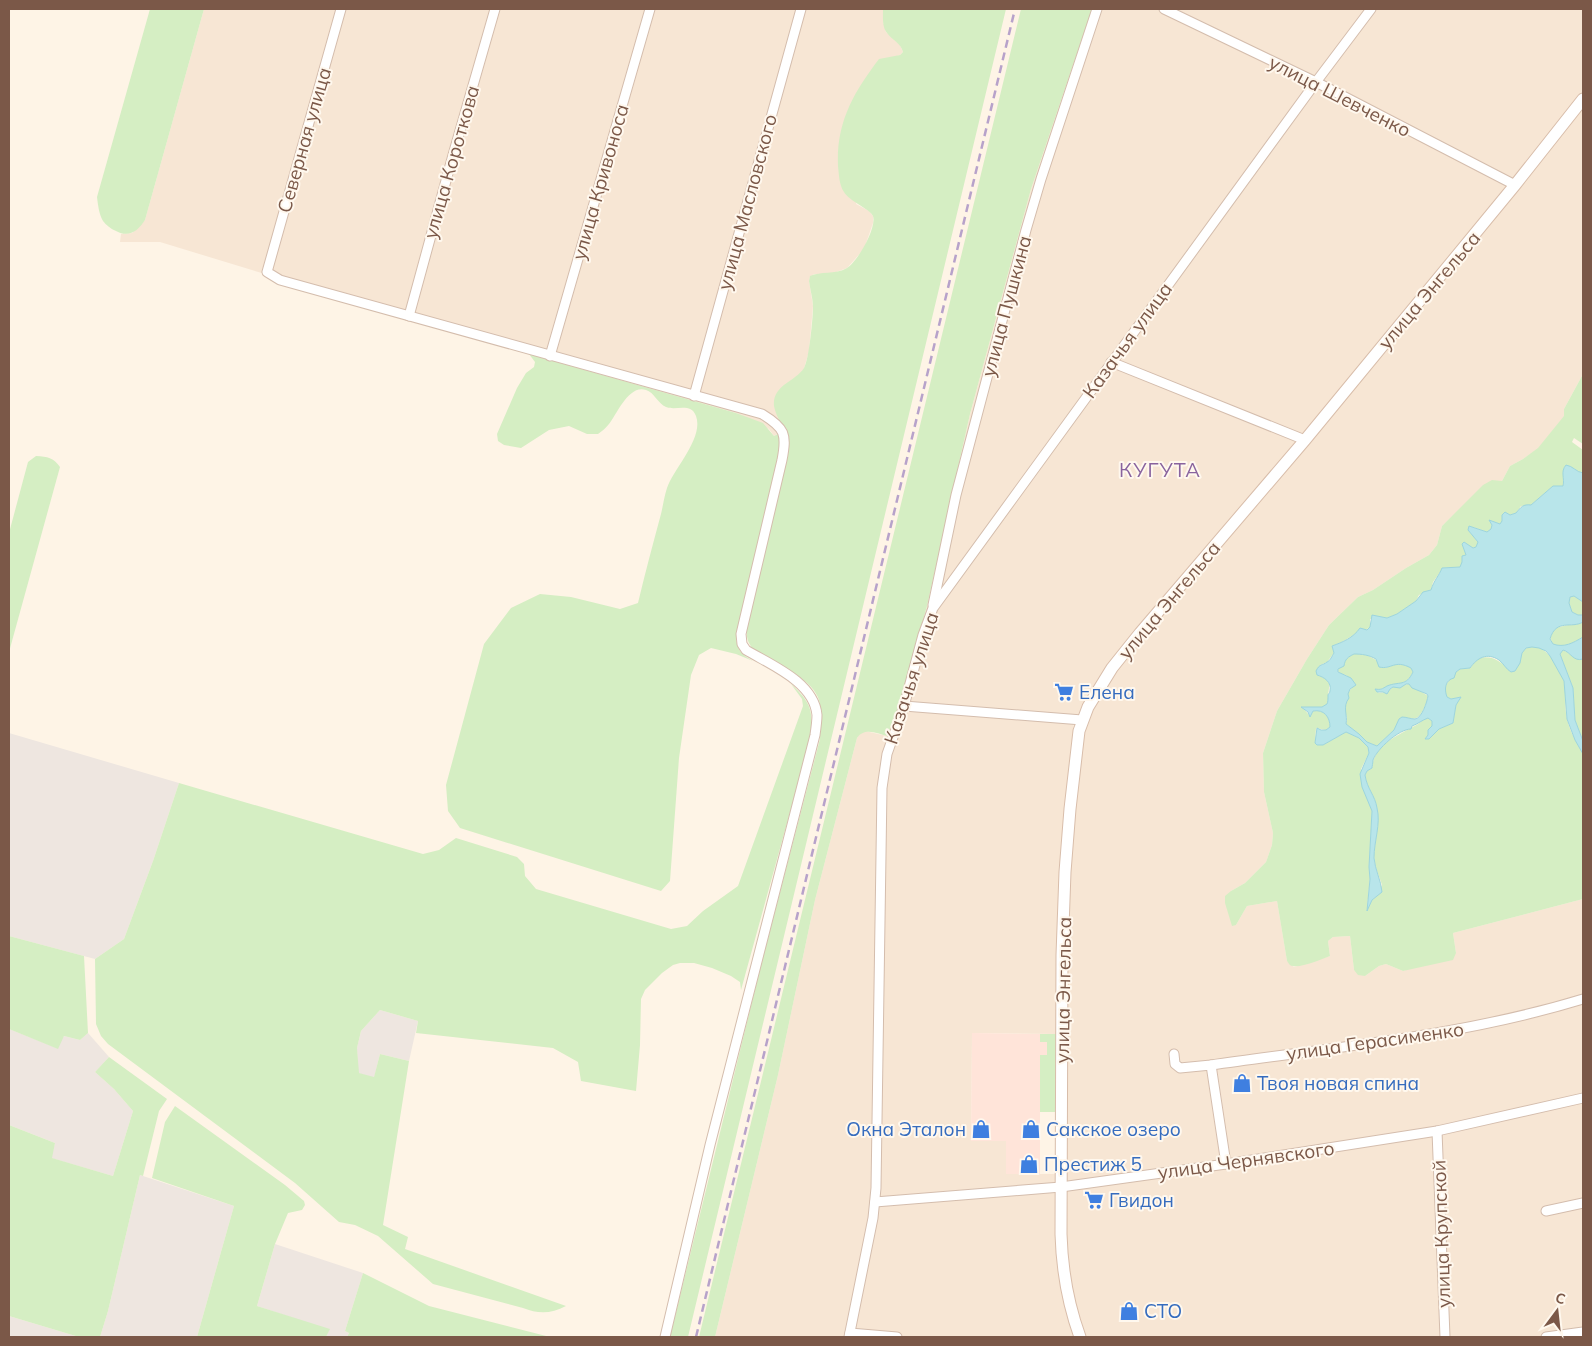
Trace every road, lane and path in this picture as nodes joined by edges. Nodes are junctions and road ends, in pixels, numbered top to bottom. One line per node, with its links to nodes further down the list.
1 (341, 9): 11 (street, Северная улица)
2 (495, 9): 11 (street, улица Короткова)
3 (650, 9): 12 (street, улица Кривоноса)
4 (801, 9): 14 (street, улица Масловского)
5 (1097, 9): 16 (street, улица Пушкина)
6 (1164, 9): 8 (street, улица Шевченко)
7 (1371, 9): 8 (street, Казачья улица)
8 (1316, 82): 10 (street, улица Шевченко); 13 (street, Казачья улица)
9 (1583, 99): 10 (street, улица Энгельса)
10 (1515, 185): 15 (street, улица Энгельса)
11 (409, 316): 12 (street)
12 (550, 356): 14 (street)
13 (1111, 362): 15 (street); 16 (street, Казачья улица)
14 (694, 396): 31 (street)
15 (1305, 440): 18 (street, улица Энгельса)
16 (933, 608): 17 (street, Казачья улица)
17 (904, 706): 18 (street); 26 (street, Казачья улица)
18 (1082, 720): 25 (street, улица Энгельса)
19 (1583, 1000): 21 (street, улица Герасименко)
20 (1174, 1054): 21 (street, улица Герасименко)
21 (1211, 1065): 24 (street)
22 (1583, 1098): 23 (street, улица Чернявского)
23 (1437, 1131): 24 (street, улица Чернявского); 34 (street, улица Крупской)
24 (1226, 1164): 25 (street, улица Чернявского)
25 (1061, 1186): 26 (street, улица Чернявского); 33 (street, улица Энгельса)
26 (876, 1202): 30 (street, Казачья улица)
27 (1583, 1203): 28 (street)
28 (1546, 1211)
29 (1583, 1332): 35 (street)
30 (850, 1335): 32 (street)
31 (665, 1337)
32 (897, 1337)
33 (1080, 1337)
34 (1445, 1337)
35 (1546, 1337)

